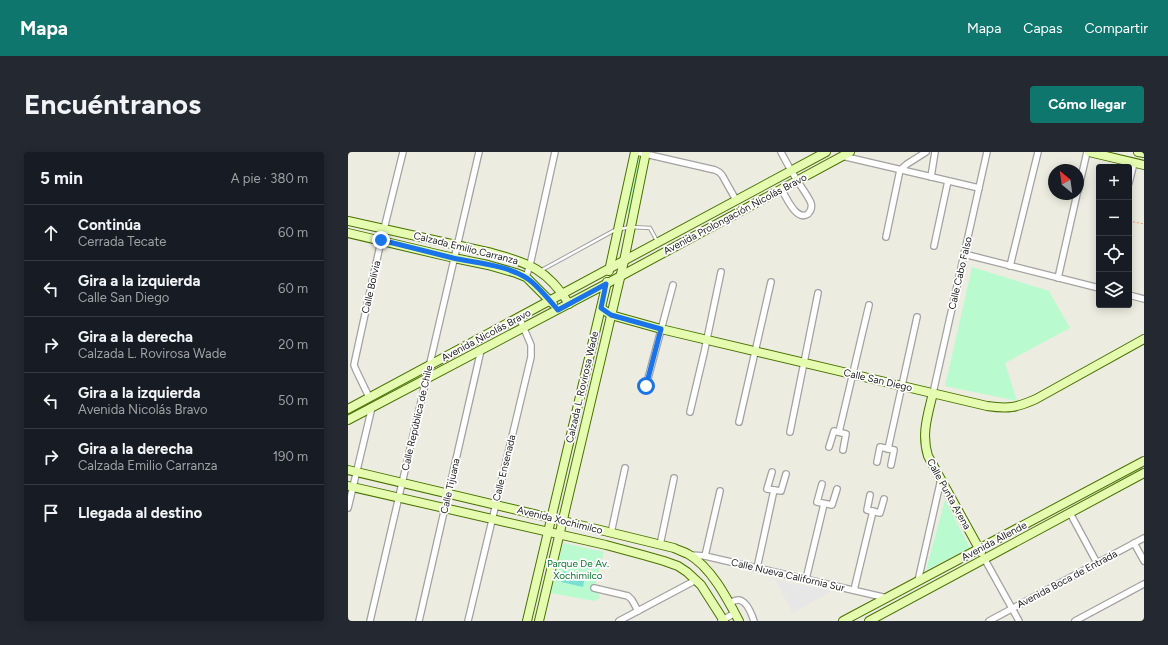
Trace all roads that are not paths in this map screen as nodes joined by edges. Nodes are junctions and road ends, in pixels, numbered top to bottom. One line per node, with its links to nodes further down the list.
1 (402, 152): 32 (street, Calle Bolivia)
2 (479, 152): 38 (street, Calle República de Chile)
3 (555, 152): 43 (street)
4 (636, 152): 14 (street); 33 (street, Calzada L. Rovirosa Wade)
5 (781, 152): 20 (street)
6 (826, 152): 20 (street, Avenida Prolongación Nicolás Bravo)
7 (850, 152): 16 (street, Avenida Prolongación Nicolás Bravo)
8 (926, 152): 21 (street)
9 (935, 152): 23 (street)
10 (987, 152): 26 (street, Calle Cabo Falso)
11 (1038, 152): 44 (street)
12 (1088, 152): 17 (street); 19 (street)
13 (1138, 152): 15 (street)
14 (646, 153): 28 (street); 31 (street, Calzada L. Rovirosa Wade)
15 (1144, 154)
16 (842, 156): 21 (street); 24 (street, Avenida Prolongación Nicolás Bravo)
17 (1134, 163): 18 (street); 22 (street)
18 (1144, 165)
19 (1084, 168)
20 (791, 170): 24 (street); 28 (street, Avenida Prolongación Nicolás Bravo)
21 (900, 170): 23 (street); 35 (street)
22 (1132, 171)
23 (931, 177): 25 (street)
24 (797, 181): 27 (street, Avenida Prolongación Nicolás Bravo); 27 (street)
25 (948, 181): 26 (street); 39 (street)
26 (979, 188): 40 (street, Calle Cabo Falso)
27 (781, 189): 48 (street, Avenida Prolongación Nicolás Bravo)
28 (736, 200): 37 (street, Avenida Prolongación Nicolás Bravo)
29 (1076, 200): 50 (street)
30 (348, 221): 32 (street, Calzada Emilio Carranza)
31 (630, 227): 33 (lane); 37 (lane); 42 (street, Calzada L. Rovirosa Wade)
32 (384, 229): 36 (street, Calle Bolivia); 38 (street, Calzada Emilio Carranza)
33 (618, 229): 45 (street, Calzada L. Rovirosa Wade); 46 (lane)
34 (348, 233): 36 (street, Calzada Emilio Carranza)
35 (886, 236)
36 (381, 240): 41 (street, Calzada Emilio Carranza); 80 (street, Calle Bolivia)
37 (657, 242): 42 (street, Avenida Prolongación Nicolás Bravo)
38 (457, 245): 41 (street, Calle República de Chile); 43 (street, Calzada Emilio Carranza)
39 (934, 246)
40 (964, 254): 44 (street); 79 (street, Calle Cabo Falso)
41 (454, 258): 49 (street, Calzada Emilio Carranza); 74 (street, Calle República de Chile)
42 (624, 261): 45 (street, Avenida Nicolás Bravo); 48 (street, Calzada L. Rovirosa Wade)
43 (530, 265): 46 (street, Calzada Emilio Carranza); 49 (street)
44 (1010, 266): 50 (street)
45 (610, 268): 52 (street, Calzada L. Rovirosa Wade); 56 (street, Avenida Nicolás Bravo)
46 (540, 271): 56 (street, Calzada Emilio Carranza)
47 (722, 272): 70 (street)
48 (620, 276): 52 (street, Avenida Nicolás Bravo); 64 (street, Calzada L. Rovirosa Wade)
49 (526, 277): 59 (street, Calzada Emilio Carranza)
50 (1058, 278): 54 (street)
51 (771, 282): 72 (street)
52 (606, 284): 60 (street, Avenida Nicolás Bravo); 62 (street, Calzada L. Rovirosa Wade)
53 (673, 285): 68 (street)
54 (1096, 287)
55 (818, 293): 73 (street)
56 (562, 294): 59 (street, Avenida Nicolás Bravo); 60 (street, Calzada Emilio Carranza)
57 (1132, 296): 58 (street)
58 (1144, 299)
59 (550, 300): 63 (street, Calzada Emilio Carranza); 65 (street, Avenida Nicolás Bravo)
60 (569, 304): 63 (street, Avenida Nicolás Bravo)
61 (869, 305): 75 (street)
62 (601, 308): 64 (street, Calle San Diego); 118 (street, Calzada L. Rovirosa Wade)
63 (558, 310): 67 (street, Avenida Nicolás Bravo)
64 (611, 315): 68 (street, Calle San Diego); 119 (street, Calzada L. Rovirosa Wade)
65 (519, 317): 67 (street, Calle Ensenada); 74 (street, Avenida Nicolás Bravo)
66 (917, 317): 78 (street)
67 (524, 327): 71 (street, Avenida Nicolás Bravo); 112 (street, Calle Ensenada)
68 (661, 329): 70 (street, Calle San Diego); 77 (street)
69 (1144, 339): 79 (street, Calle San Diego)
70 (707, 340): 72 (street, Calle San Diego); 83 (street)
71 (481, 350): 76 (street, Avenida Nicolás Bravo); 107 (street, Calle Tijuana)
72 (755, 351): 73 (street, Calle San Diego); 85 (street)
73 (803, 362): 75 (street, Calle San Diego); 86 (street)
74 (430, 365): 76 (street, Calle República de Chile); 80 (street, Avenida Nicolás Bravo)
75 (853, 374): 78 (street, Calle San Diego); 87 (street)
76 (427, 378): 81 (street, Avenida Nicolás Bravo); 101 (street, Calle República de Chile)
77 (646, 386)
78 (902, 386): 79 (street, Calle San Diego); 89 (street)
79 (933, 393): 100 (street, Calle Punta Arena)
80 (369, 397): 82 (street, Avenida Nicolás Bravo)
81 (372, 407): 84 (street, Avenida Nicolás Bravo); 95 (street)
82 (348, 409)
83 (690, 412)
84 (348, 420)
85 (739, 422)
86 (790, 432)
87 (836, 432): 88 (street); 90 (street)
88 (829, 447)
89 (888, 449): 92 (street); 93 (street)
90 (843, 450)
91 (1144, 461): 126 (street, Avenida Allende)
92 (877, 462)
93 (891, 465)
94 (625, 468): 121 (street)
95 (352, 471): 101 (street, Avenida Xochimilco); 103 (street)
96 (772, 472): 105 (street)
97 (1144, 473): 116 (street, Avenida Allende)
98 (786, 474): 105 (street)
99 (674, 478): 125 (street)
100 (941, 479): 126 (street, Calle Punta Arena); 135 (street)
101 (402, 483): 107 (street, Avenida Xochimilco); 109 (street, Calle República de Chile)
102 (822, 484): 111 (street)
103 (350, 486): 109 (street, Avenida Xochimilco); 113 (street)
104 (837, 489): 111 (street)
105 (774, 490): 132 (street)
106 (720, 491): 128 (street)
107 (448, 494): 112 (street, Avenida Xochimilco); 114 (street, Calle Tijuana)
108 (870, 495): 115 (street)
109 (398, 497): 114 (street, Avenida Xochimilco); 144 (street, Calle República de Chile)
110 (884, 499): 115 (street)
111 (824, 504): 133 (street)
112 (495, 505): 117 (street, Calle Ensenada); 118 (street, Avenida Xochimilco)
113 (348, 508)
114 (445, 508): 117 (street, Avenida Xochimilco); 145 (street, Calle Tijuana)
115 (873, 511): 138 (street)
116 (1070, 513): 129 (street, Avenida Allende); 131 (street)
117 (492, 518): 120 (street, Avenida Xochimilco); 146 (street, Calle Ensenada)
118 (551, 518): 119 (street, Avenida Xochimilco); 120 (street, Calzada L. Rovirosa Wade)
119 (563, 521): 121 (street, Avenida Xochimilco); 122 (street, Calzada L. Rovirosa Wade)
120 (548, 532): 122 (street, Avenida Xochimilco); 147 (street, Calzada L. Rovirosa Wade)
121 (611, 533): 125 (street, Avenida Xochimilco)
122 (559, 534): 134 (street, Avenida Xochimilco); 148 (street, Calzada L. Rovirosa Wade)
123 (1144, 538): 124 (street, Avenida Boca de Entrada)
124 (1134, 543): 130 (street); 131 (street, Avenida Boca de Entrada)
125 (660, 545): 127 (street, Avenida Xochimilco)
126 (979, 549): 129 (street, Calle Punta Arena); 135 (street, Avenida Allende)
127 (688, 554): 128 (street, Calle Nueva California Sur); 140 (street, Avenida Xochimilco)
128 (705, 556): 132 (street, Calle Nueva California Sur)
129 (984, 558): 141 (street, Calle Punta Arena); 154 (street, Avenida Allende)
130 (1144, 561)
131 (1097, 563): 141 (street, Avenida Boca de Entrada)
132 (757, 568): 133 (street, Calle Nueva California Sur)
133 (806, 579): 138 (street, Calle Nueva California Sur)
134 (696, 580): 142 (street); 150 (street, Avenida Xochimilco)
135 (918, 581): 139 (street, Avenida Allende)
136 (1144, 584): 157 (street)
137 (594, 588): 142 (street)
138 (854, 590): 139 (street, Calle Nueva California Sur)
139 (887, 598): 153 (street, Avenida Allende)
140 (729, 603): 143 (street, Avenida Xochimilco); 152 (street)
141 (1012, 609): 155 (street, Avenida Boca de Entrada); 156 (street, Calle Punta Arena)
142 (638, 611): 149 (street)
143 (735, 613): 150 (street); 151 (street, Avenida Xochimilco)
144 (370, 621)
145 (419, 621)
146 (468, 621)
147 (527, 621)
148 (539, 621)
149 (619, 621)
150 (722, 621)
151 (739, 621)
152 (754, 621)
153 (843, 621)
154 (869, 621)
155 (990, 621)
156 (1019, 621)
157 (1075, 621)

